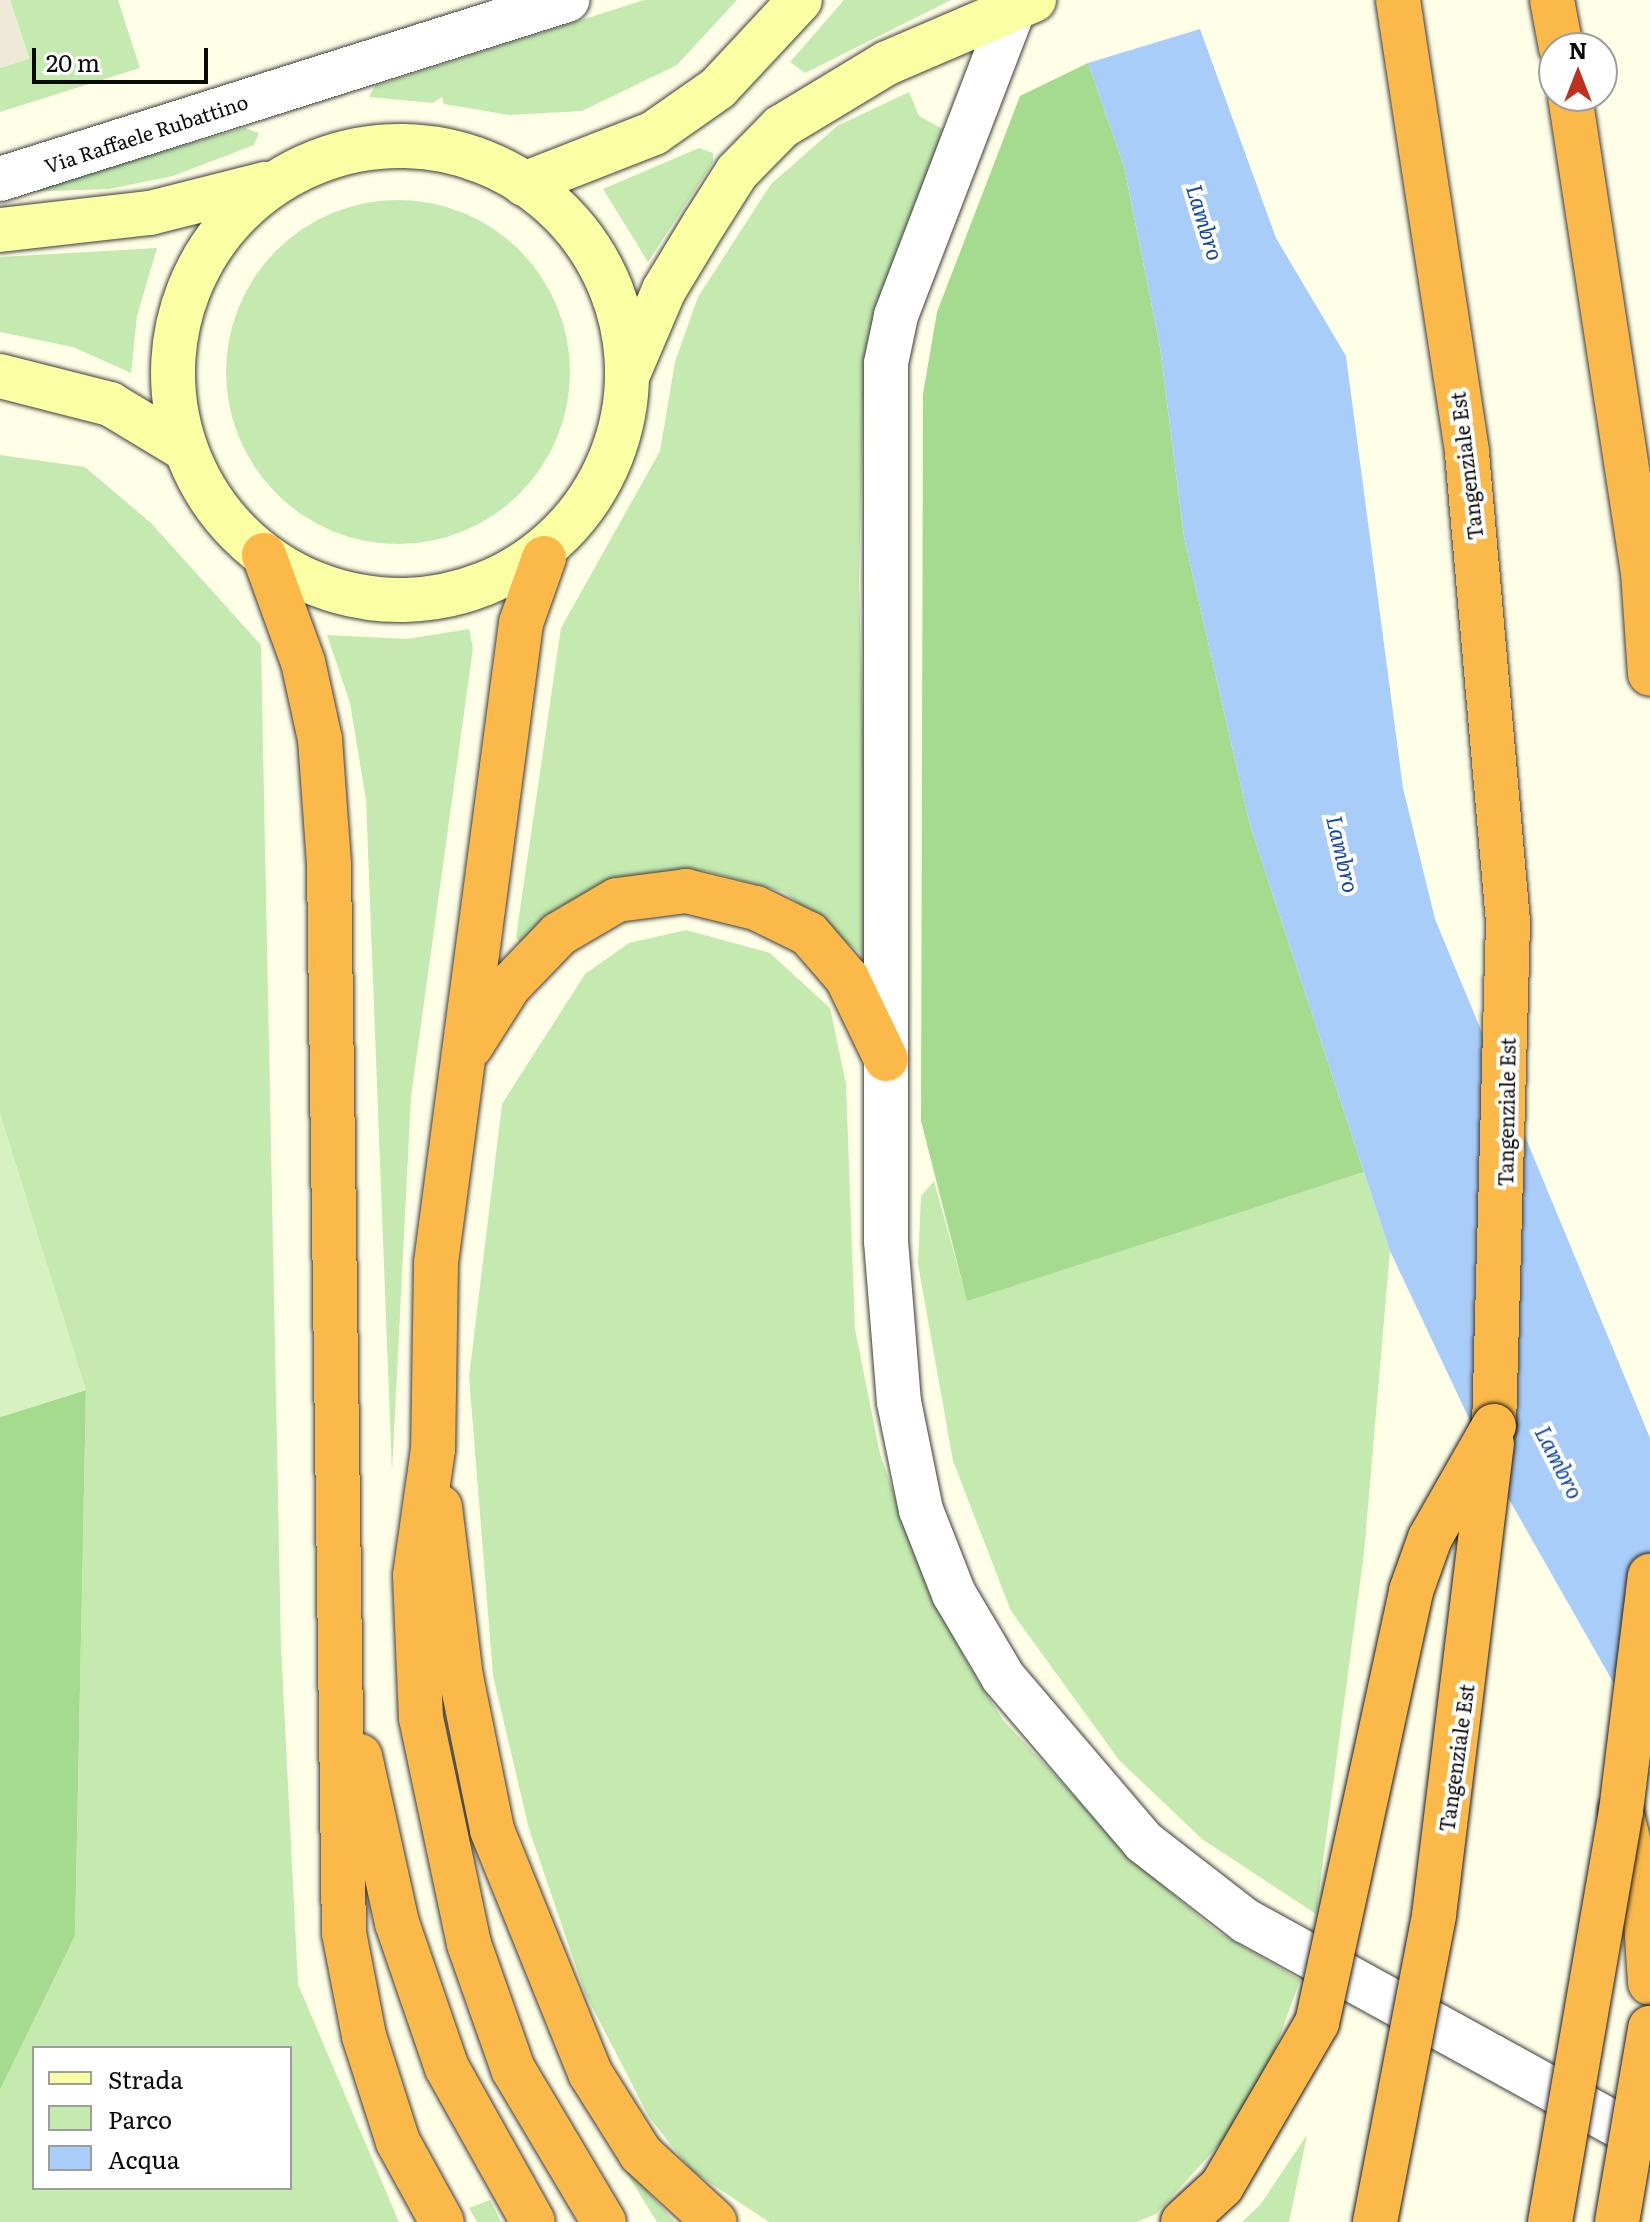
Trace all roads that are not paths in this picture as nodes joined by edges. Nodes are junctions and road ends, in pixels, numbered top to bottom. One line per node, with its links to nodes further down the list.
1 (567, 0): 8 (street, Via Raffaele Rubattino)
2 (800, 0): 10 (street)
3 (1398, 0): 20 (highway, Tangenziale Est)
4 (1552, 0): 6 (highway)
5 (1024, 4): 12 (street); 19 (street)
6 (1558, 32)
7 (1572, 112): 17 (highway)
8 (0, 179)
9 (283, 179): 10 (street); 11 (street); 14 (street)
10 (524, 184): 12 (street)
11 (0, 230)
12 (628, 374): 16 (street)
13 (0, 376): 14 (street)
14 (185, 449): 15 (street)
15 (264, 555): 16 (street); 23 (highway)
16 (544, 558): 18 (highway)
17 (1650, 674)
18 (464, 1058): 19 (highway); 21 (highway)
19 (886, 1059): 27 (street)
20 (1494, 1426): 32 (highway, bridge); 33 (highway, Tangenziale Est, bridge)
21 (433, 1449): 30 (highway); 31 (highway)
22 (1650, 1576): 24 (highway, bridge)
23 (339, 1664): 28 (highway); 29 (highway)
24 (1621, 1811): 25 (highway); 34 (highway, bridge)
25 (1650, 1983)
26 (1650, 2028): 35 (highway, bridge)
27 (1650, 2143)
28 (442, 2222)
29 (533, 2222)
30 (604, 2222)
31 (715, 2222)
32 (1183, 2222)
33 (1375, 2222)
34 (1550, 2222)
35 (1617, 2222)

